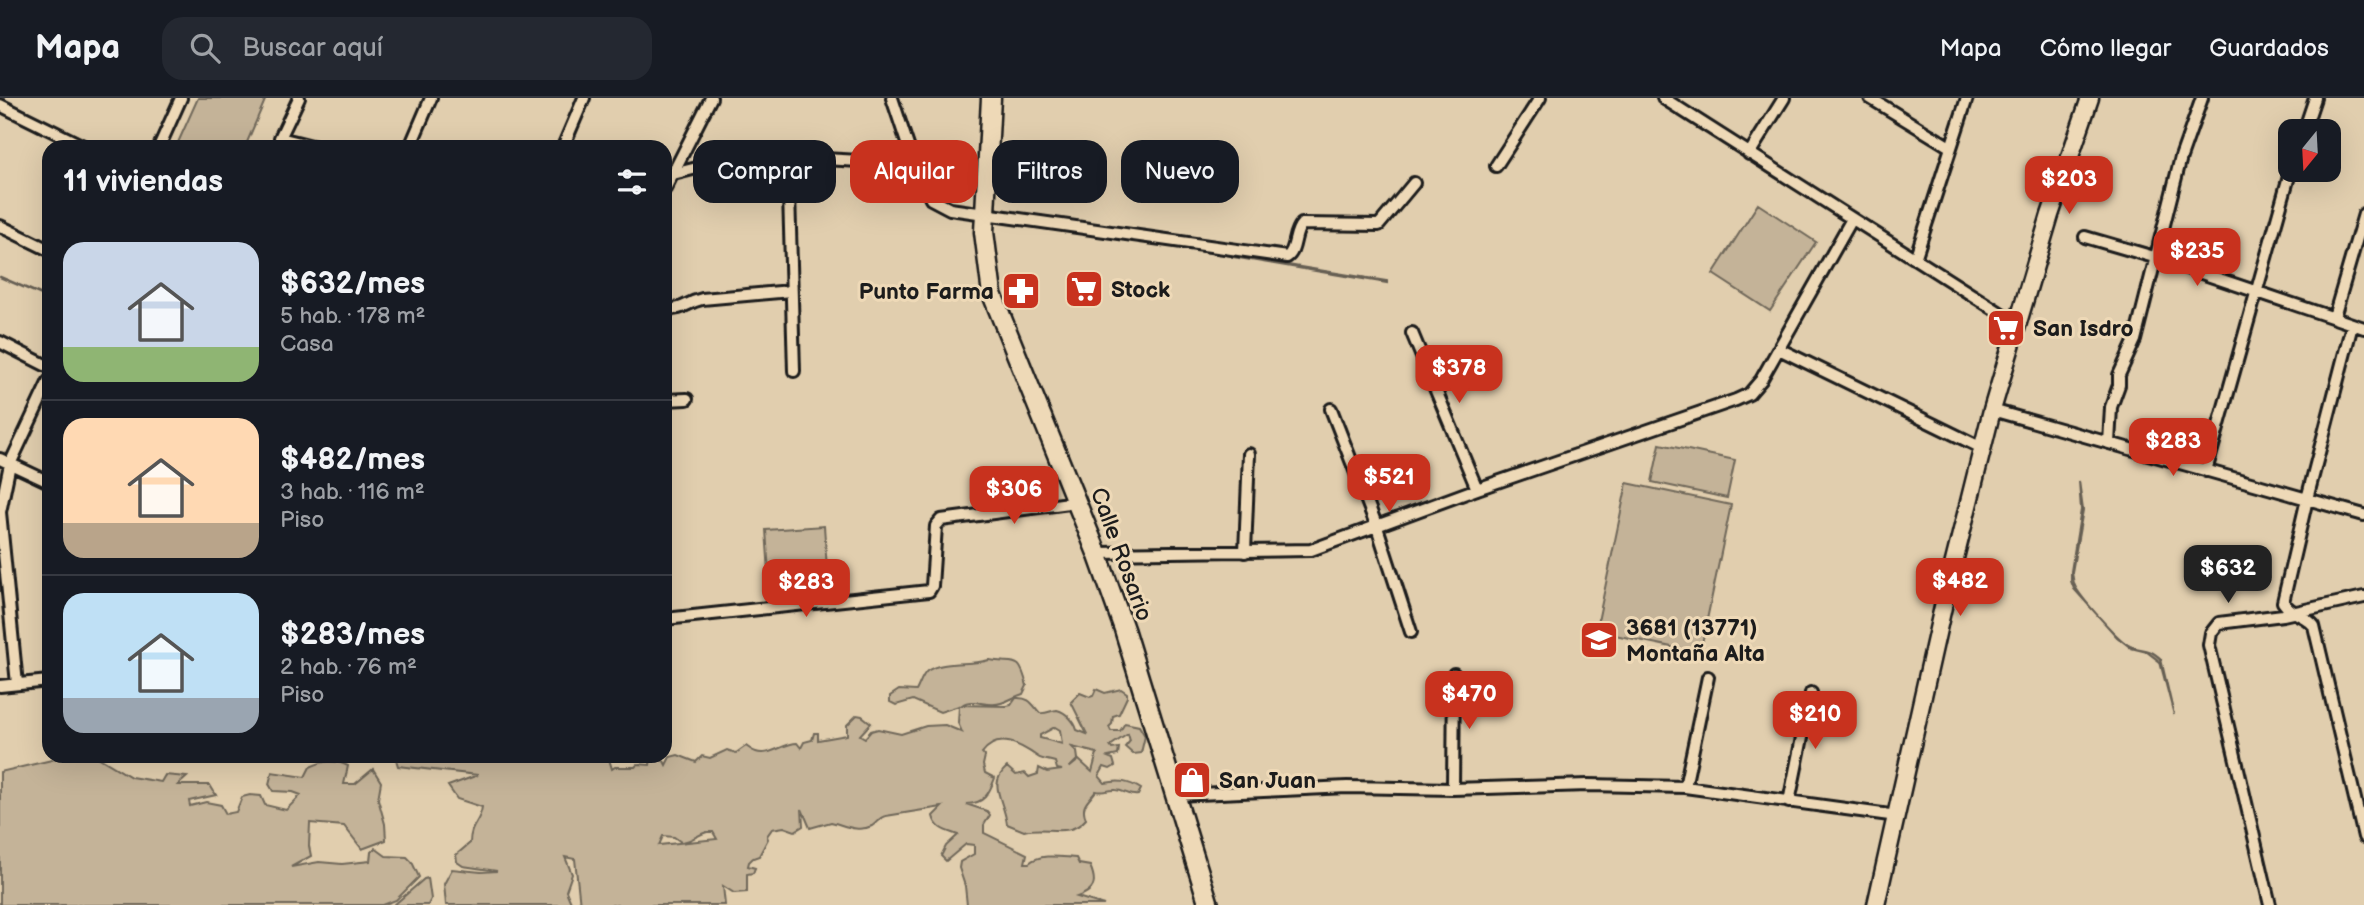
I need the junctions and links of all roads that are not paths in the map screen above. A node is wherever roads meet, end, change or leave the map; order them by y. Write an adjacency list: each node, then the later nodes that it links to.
1 (181, 98): 19 (street)
2 (299, 98): 20 (street)
3 (431, 98): 21 (street)
4 (584, 98): 22 (street)
5 (711, 98): 25 (street)
6 (892, 98): 23 (street)
7 (991, 98): 36 (main road, Calle Rosario)
8 (1540, 98): 27 (street)
9 (1663, 98): 26 (street)
10 (1784, 98): 26 (street)
11 (1870, 98): 24 (street)
12 (1967, 98): 24 (street)
13 (2090, 98): 47 (street)
14 (2202, 98): 41 (street)
15 (2315, 98): 17 (street)
16 (0, 105): 18 (street)
17 (2308, 119)
18 (71, 140)
19 (162, 140)
20 (288, 140)
21 (413, 140)
22 (566, 140)
23 (906, 140)
24 (1950, 147): 42 (street)
25 (685, 154): 28 (street); 30 (street)
26 (1749, 154): 37 (street)
27 (1496, 166)
28 (693, 167)
29 (693, 169): 30 (street)
30 (673, 174)
31 (2287, 182): 44 (street)
32 (1414, 183): 36 (street)
33 (789, 203): 43 (street)
34 (937, 203): 36 (street)
35 (2364, 214): 46 (street)
36 (985, 215): 68 (main road, Calle Rosario)
37 (1852, 219): 42 (street); 52 (street)
38 (0, 226): 40 (street)
39 (2085, 237): 41 (street)
40 (42, 247)
41 (2154, 257): 44 (street); 60 (street)
42 (1915, 259): 47 (street)
43 (791, 291): 45 (street); 54 (street)
44 (2255, 291): 46 (street); 64 (street)
45 (672, 309)
46 (2334, 317): 48 (street)
47 (2016, 323): 59 (street)
48 (2352, 325): 49 (street); 67 (street)
49 (2364, 328)
50 (1412, 333): 66 (street)
51 (0, 342): 53 (street)
52 (1779, 349): 61 (street); 66 (street)
53 (42, 363)
54 (794, 371)
55 (42, 394): 63 (street)
56 (687, 399): 57 (street)
57 (672, 400)
58 (1331, 409): 70 (street)
59 (1992, 410): 60 (street); 61 (street)
60 (2109, 443): 64 (street)
61 (1982, 448): 87 (street)
62 (1249, 454): 71 (street)
63 (5, 462): 65 (street); 80 (street)
64 (2206, 471): 67 (street)
65 (42, 479)
66 (1477, 489): 70 (street)
67 (2307, 499): 69 (street); 74 (street)
68 (1077, 502): 72 (main road, Calle Rosario); 75 (street)
69 (2364, 515)
70 (1377, 527): 71 (street); 76 (street)
71 (1245, 552): 72 (street)
72 (1097, 553): 85 (main road, Calle Rosario)
73 (2364, 597): 74 (street)
74 (2290, 612): 88 (street); 91 (street)
75 (672, 618)
76 (1411, 632)
77 (1454, 674): 84 (street)
78 (1708, 677): 83 (street)
79 (42, 682): 80 (street)
80 (17, 684): 81 (street)
81 (0, 685)
82 (1811, 693): 86 (street)
83 (1685, 787): 84 (street); 86 (street)
84 (1453, 789): 85 (street)
85 (1176, 795): 89 (main road, Calle Rosario)
86 (1788, 802): 87 (street)
87 (1898, 817): 90 (street)
88 (2364, 837)
89 (1209, 905)
90 (1876, 905)
91 (2270, 905)

